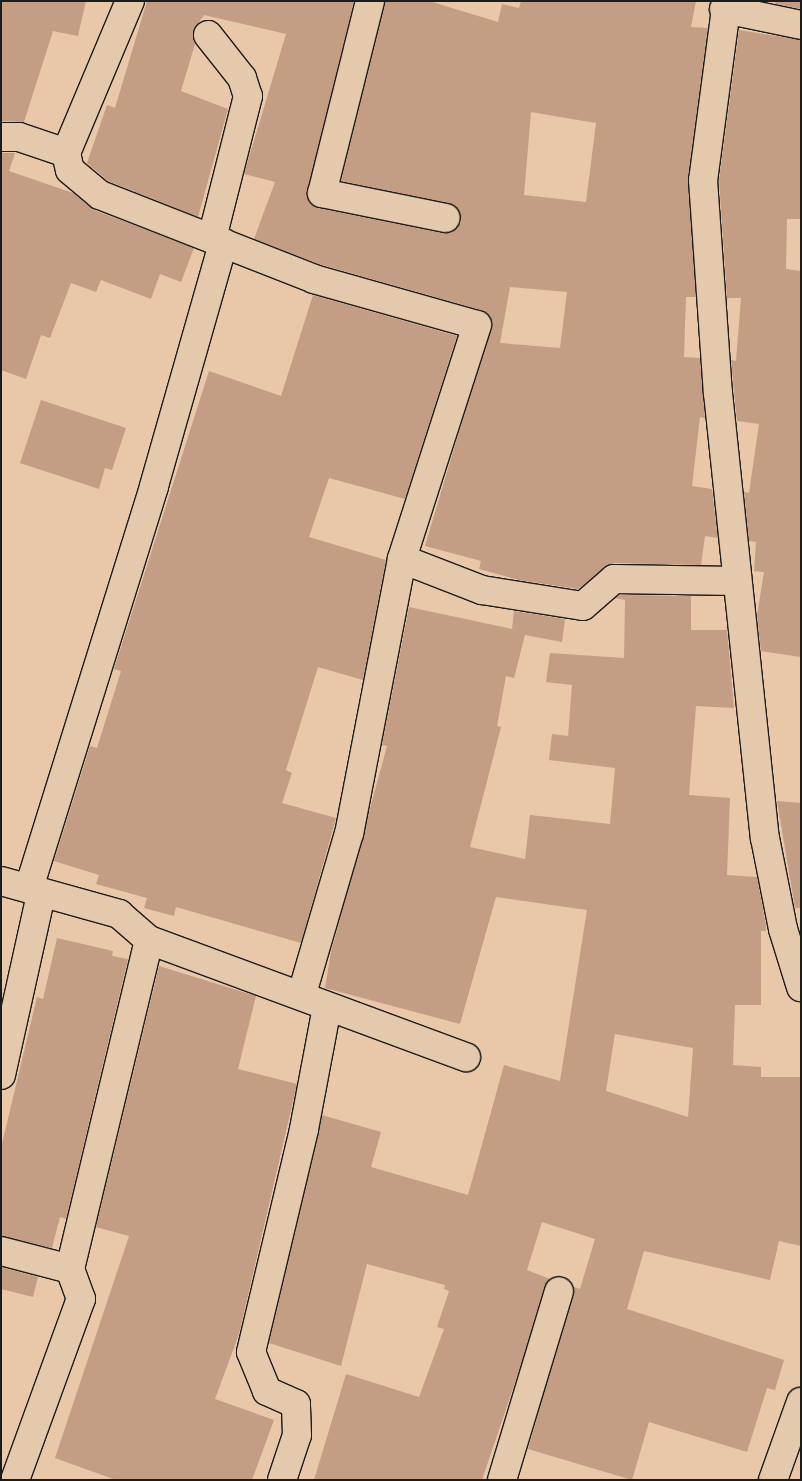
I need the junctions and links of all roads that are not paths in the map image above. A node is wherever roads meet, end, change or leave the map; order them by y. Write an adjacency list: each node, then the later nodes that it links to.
1 (130, 1): 7 (street)
2 (370, 1): 8 (street)
3 (726, 5): 4 (street); 11 (street)
4 (801, 25)
5 (208, 35): 9 (street)
6 (1, 137): 7 (street)
7 (66, 153): 9 (street)
8 (446, 218)
9 (218, 240): 10 (street); 13 (street)
10 (402, 559): 11 (street); 16 (street)
11 (735, 581): 15 (street)
12 (1, 881): 13 (street)
13 (35, 891): 14 (street); 19 (street)
14 (149, 940): 16 (street); 21 (street)
15 (801, 987)
16 (302, 994): 17 (street)
17 (327, 1007): 18 (street); 25 (street)
18 (466, 1057)
19 (1, 1075)
20 (1, 1251): 21 (street)
21 (70, 1268): 24 (street)
22 (559, 1291): 26 (street)
23 (801, 1402): 27 (street)
24 (15, 1480)
25 (282, 1480)
26 (502, 1480)
27 (773, 1480)

